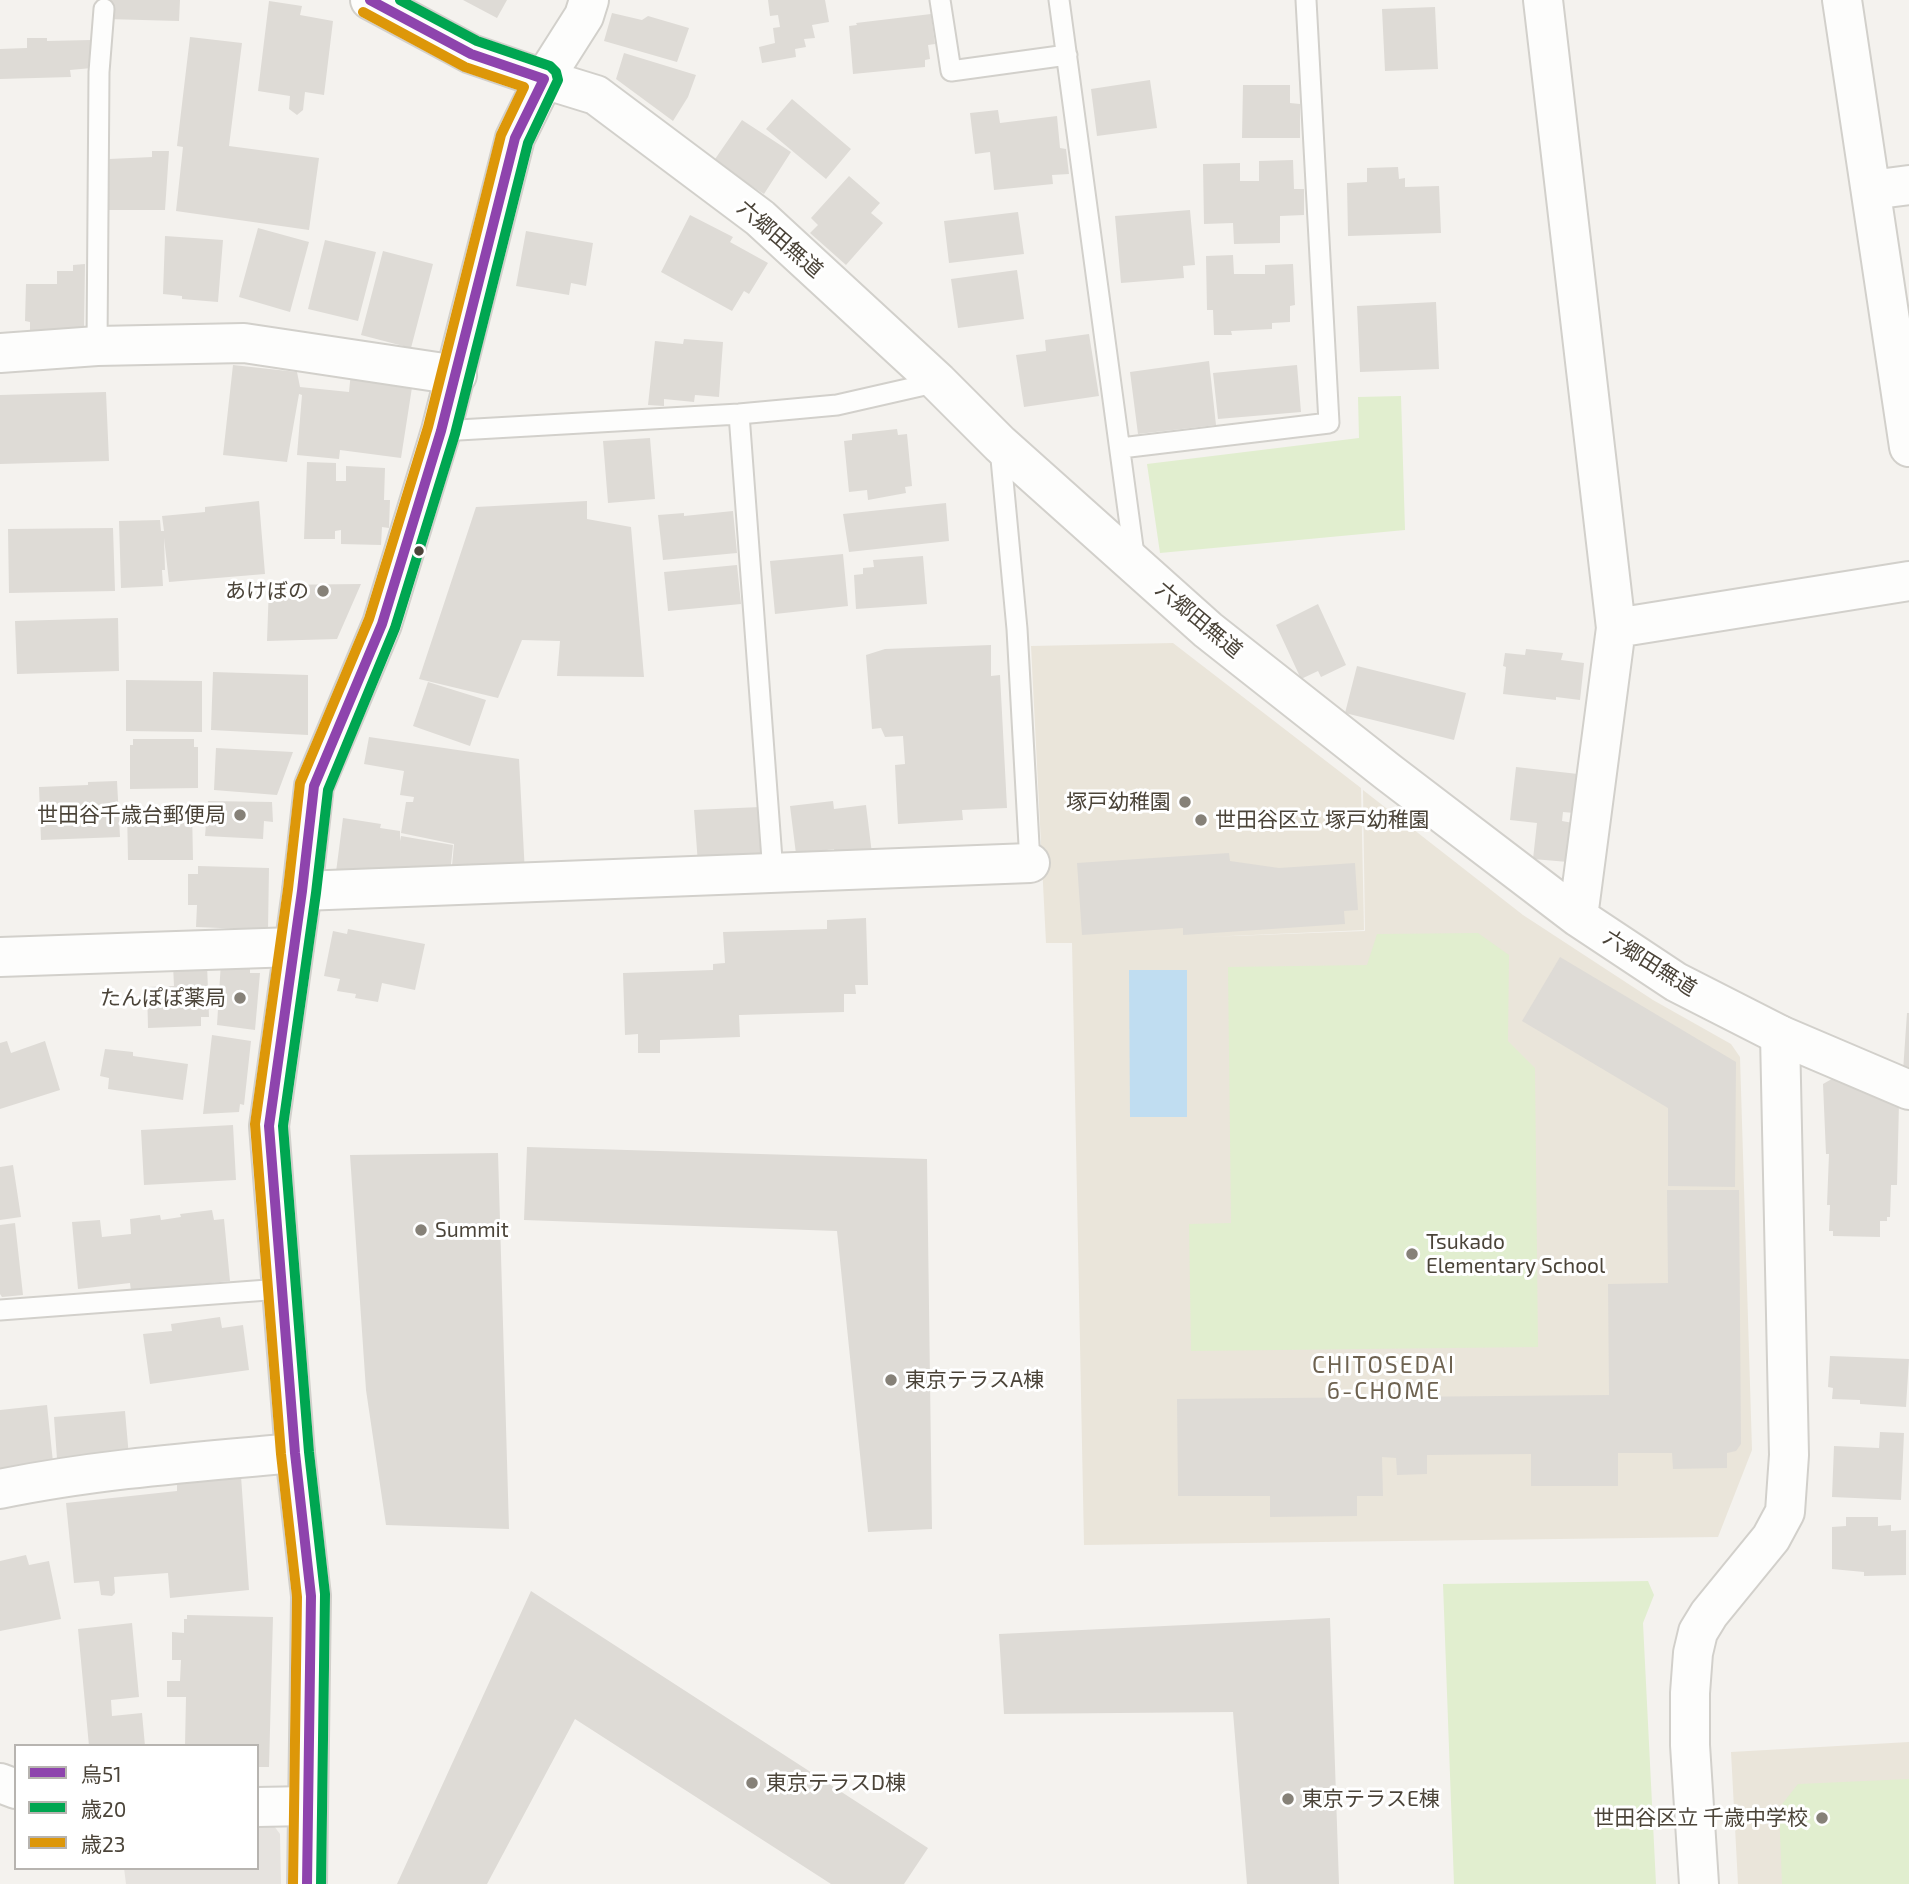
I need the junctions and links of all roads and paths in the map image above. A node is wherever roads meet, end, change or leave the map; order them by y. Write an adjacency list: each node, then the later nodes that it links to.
1 (370, 0): 10 (street, 六郷田無道)
2 (589, 0): 10 (street)
3 (940, 0): 9 (lane)
4 (1059, 0): 9 (lane)
5 (1306, 0): 20 (lane)
6 (1543, 0): 24 (street)
7 (1842, 0): 12 (street)
8 (104, 9): 13 (lane)
9 (1067, 55): 20 (lane)
10 (544, 79): 15 (street); 16 (street, 六郷田無道)
11 (1909, 185): 12 (street)
12 (1871, 191): 21 (street)
13 (97, 346): 14 (street); 15 (street)
14 (0, 353)
15 (457, 374): 18 (street)
16 (939, 382): 17 (lane); 19 (street, 六郷田無道)
17 (739, 414): 18 (lane); 26 (lane)
18 (441, 431): 27 (street)
19 (1000, 444): 22 (street, 六郷田無道); 25 (lane)
20 (1121, 447): 22 (lane)
21 (1909, 447)
22 (1136, 566): 28 (street, 六郷田無道)
23 (1909, 581): 24 (street)
24 (1616, 628): 28 (street)
25 (1030, 863): 26 (street)
26 (773, 873): 27 (street)
27 (302, 891): 29 (street)
28 (1578, 917): 31 (street, 六郷田無道)
29 (294, 947): 30 (street); 33 (street)
30 (0, 957)
31 (1780, 1035): 32 (street, 六郷田無道); 40 (street)
32 (1909, 1090)
33 (281, 1289): 34 (lane); 35 (street)
34 (0, 1310)
35 (295, 1452): 36 (street); 37 (street)
36 (0, 1489)
37 (308, 1806): 38 (street); 39 (street)
38 (259, 1807)
39 (307, 1884)
40 (1699, 1884)

